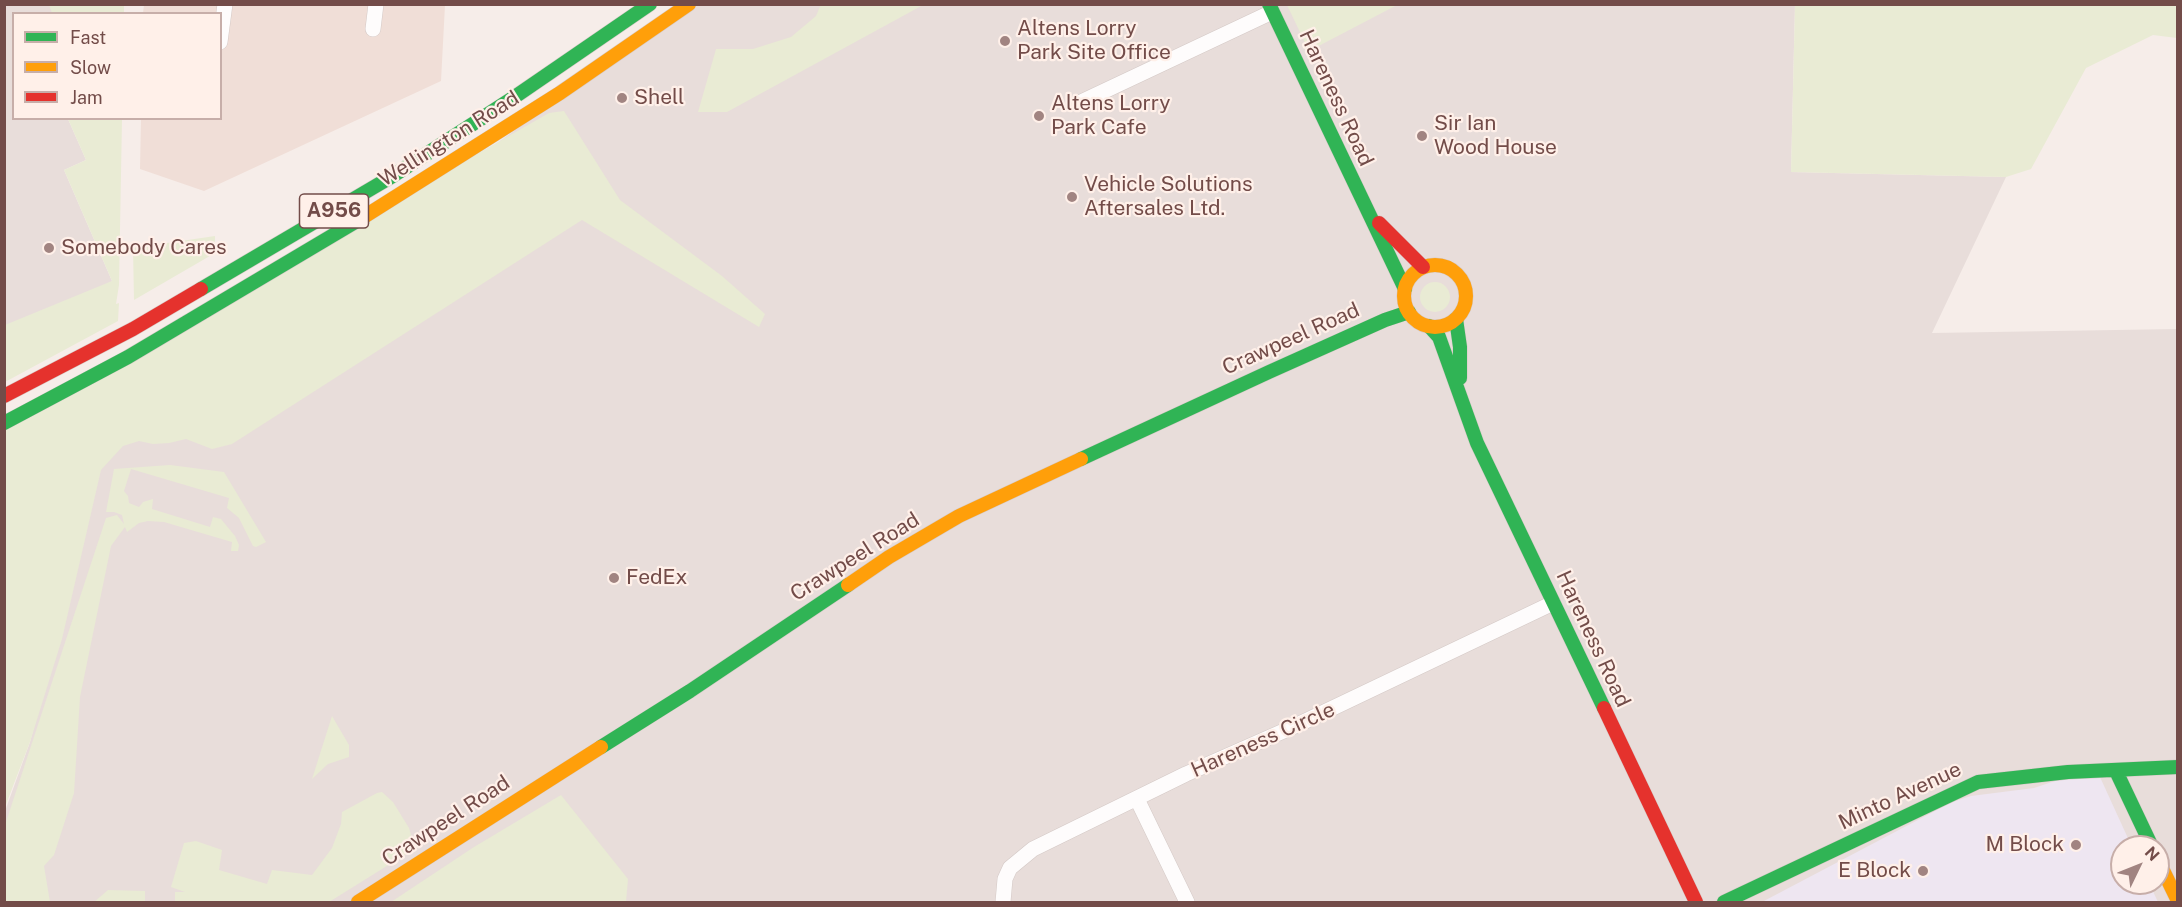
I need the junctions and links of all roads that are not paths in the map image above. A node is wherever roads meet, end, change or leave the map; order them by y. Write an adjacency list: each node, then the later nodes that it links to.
1 (225, 4): 6 (street)
2 (376, 4): 7 (street)
3 (650, 4): 16 (main road, Wellington Road / A956)
4 (689, 4): 17 (main road, Wellington Road / A956)
5 (1271, 8): 8 (street); 9 (main road, Hareness Road)
6 (222, 27)
7 (373, 29)
8 (1081, 102)
9 (1366, 210): 10 (main road, Hareness Road); 11 (main road, Hareness Road)
10 (1423, 267): 11 (main road); 13 (main road)
11 (1405, 289): 12 (main road)
12 (1409, 312): 14 (main road); 25 (main road, Crawpeel Road)
13 (1456, 319): 14 (main road); 15 (main road, Hareness Road)
14 (1428, 326): 15 (main road, Hareness Road)
15 (1460, 390): 18 (main road, Hareness Road)
16 (4, 396)
17 (4, 423)
18 (1553, 603): 21 (street, Hareness Circle); 28 (main road, Hareness Road)
19 (2178, 766): 20 (main road, Minto Avenue)
20 (2116, 771): 22 (main road); 29 (main road, Minto Avenue)
21 (1137, 799): 26 (street, Hareness Circle); 27 (street)
22 (2146, 835)
23 (2170, 885): 24 (main road)
24 (2178, 901)
25 (358, 903)
26 (1003, 903)
27 (1186, 903)
28 (1696, 903)
29 (1724, 903)

